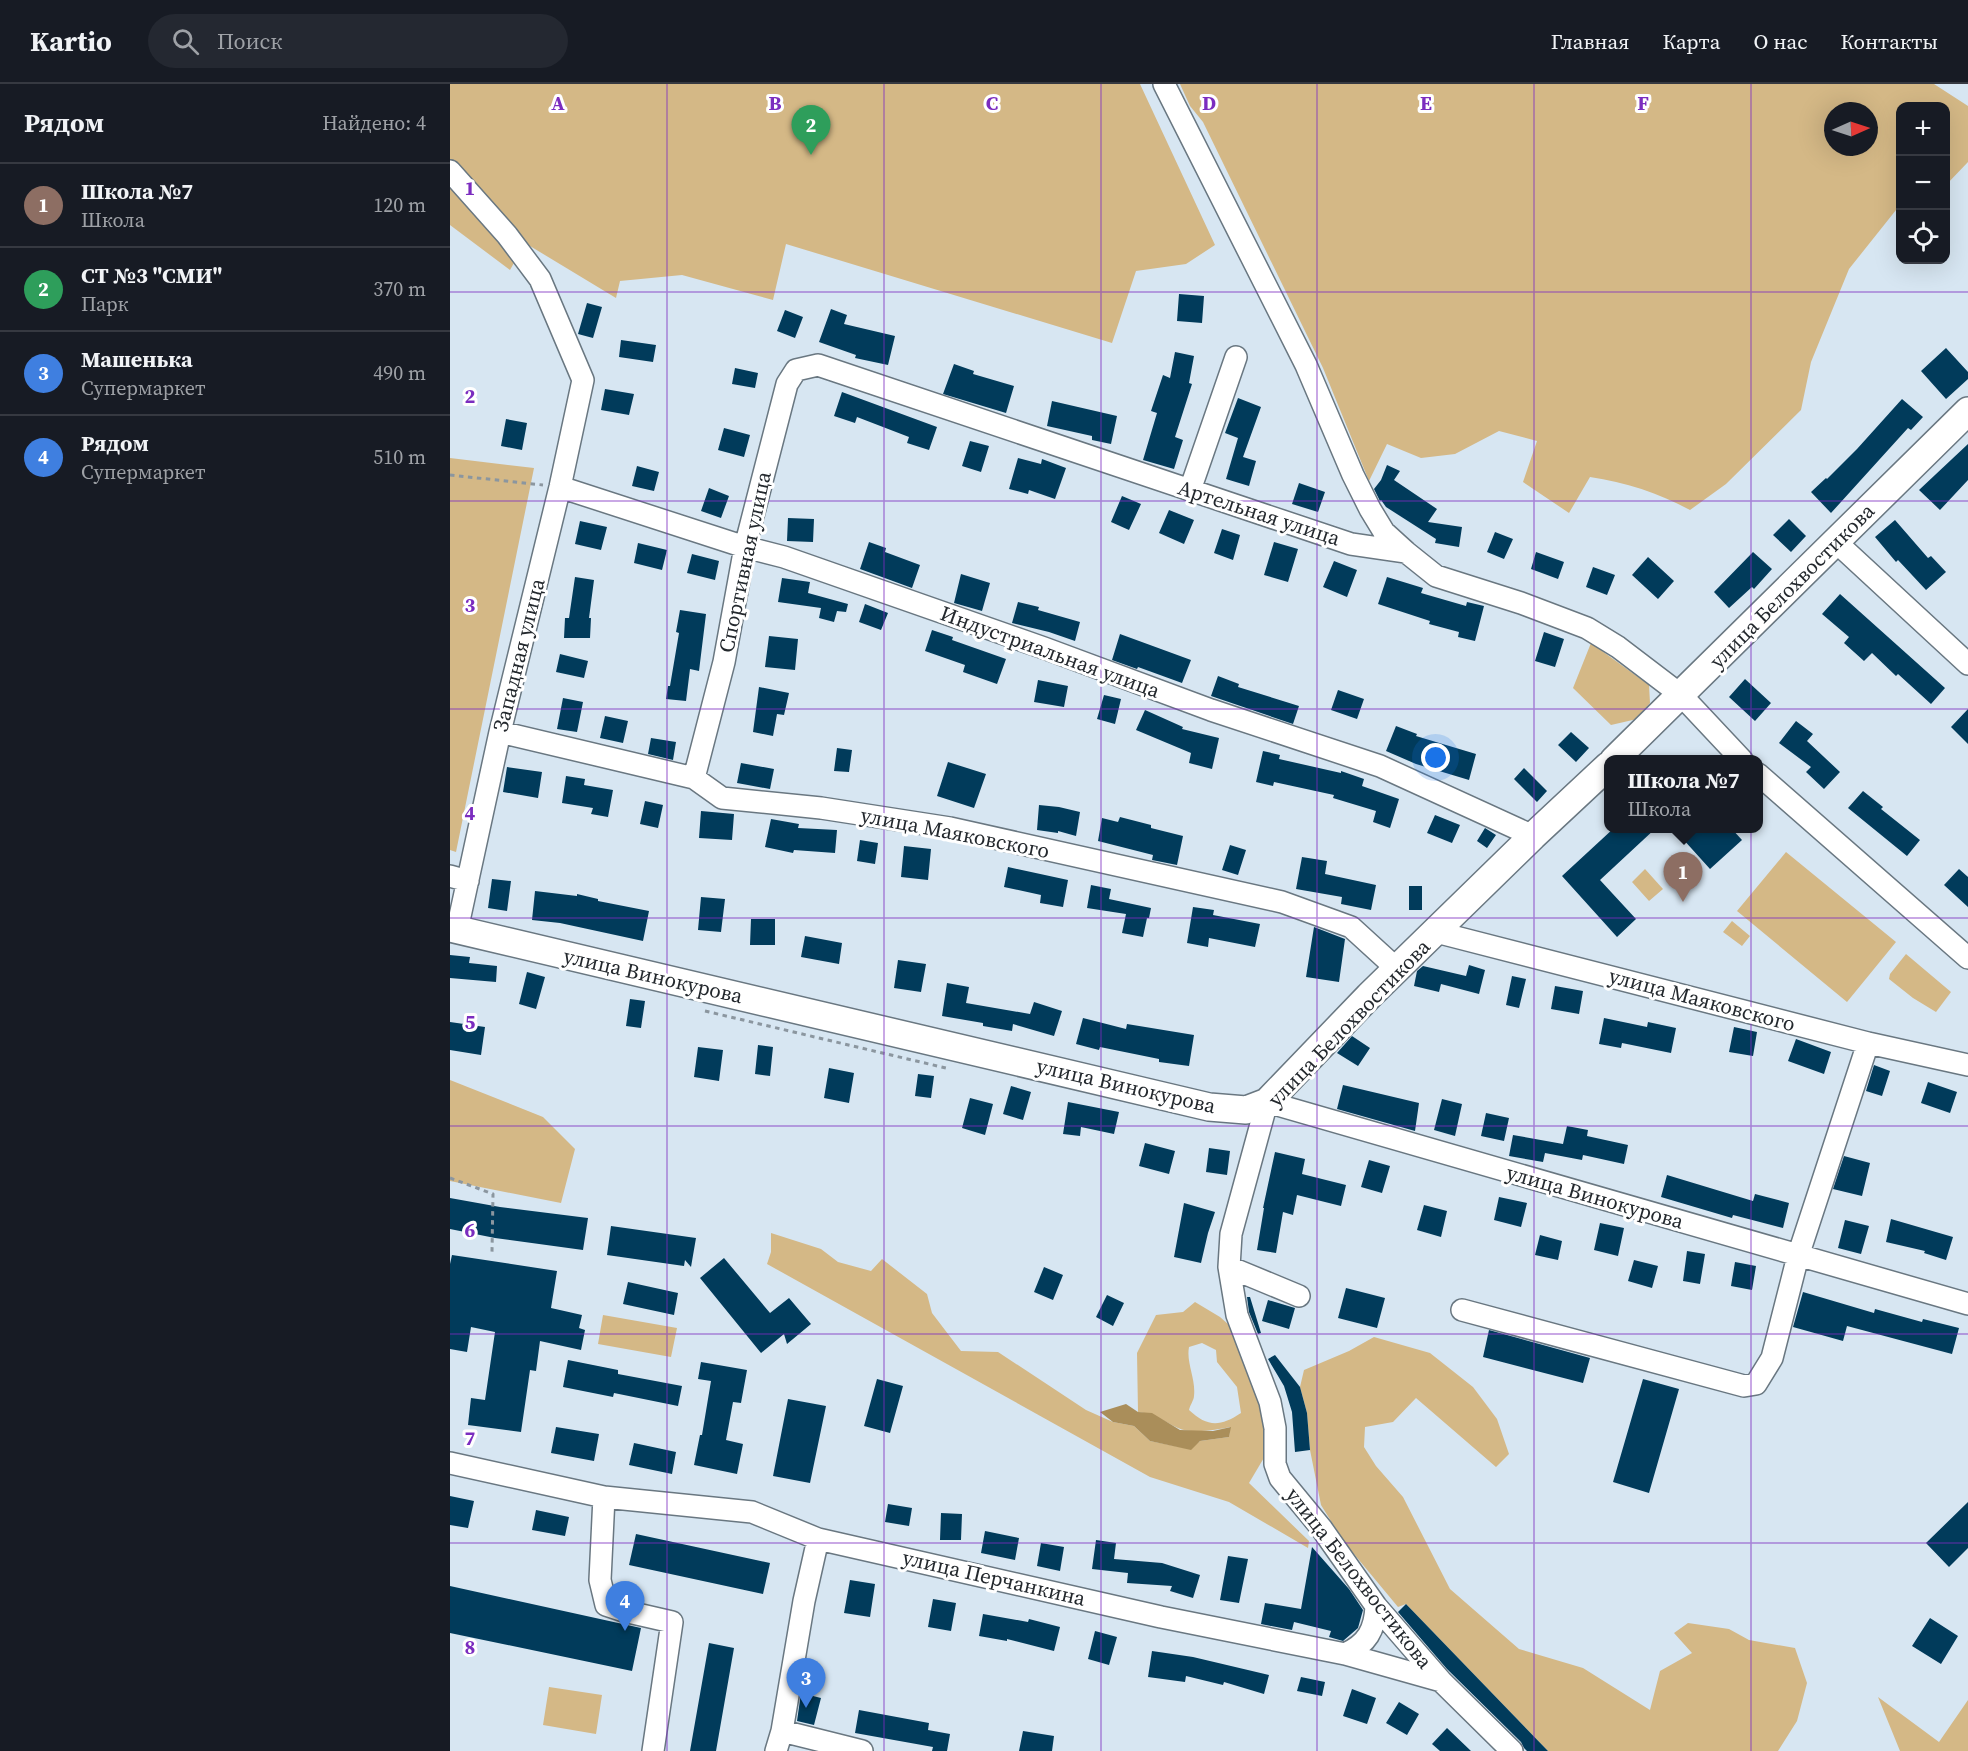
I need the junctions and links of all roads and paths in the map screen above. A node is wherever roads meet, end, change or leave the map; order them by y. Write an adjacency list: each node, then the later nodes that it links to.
1 (1164, 84): 11 (street)
2 (450, 171): 7 (street, Западная улица)
3 (1236, 357): 8 (street)
4 (818, 365): 8 (street, Артельная улица); 10 (street, Спортивная улица)
5 (1968, 411): 9 (main road, улица Белохвостикова)
6 (450, 475): 7 (path)
7 (560, 487): 10 (street, Индустриальная улица); 14 (street, Западная улица)
8 (1190, 490): 11 (street, Артельная улица)
9 (1836, 542): 12 (street); 13 (main road, улица Белохвостикова)
10 (745, 547): 18 (street, Спортивная улица); 20 (street, Индустриальная улица)
11 (1406, 552): 13 (street)
12 (1968, 664)
13 (1681, 695): 15 (main road, улица Белохвостикова); 16 (street)
14 (500, 732): 18 (street, улица Маяковского); 21 (street, Западная улица)
15 (1618, 755)
16 (1738, 755)
17 (1604, 770): 20 (main road, улица Белохвостикова)
18 (694, 778): 25 (street, улица Маяковского)
19 (1763, 778): 24 (street)
20 (1533, 836): 23 (main road, улица Белохвостикова)
21 (459, 878): 22 (street, Западная улица)
22 (454, 929): 28 (main road, улица Винокурова)
23 (1436, 932): 25 (main road, улица Белохвостикова); 26 (street, улица Маяковского)
24 (1968, 958)
25 (1397, 969): 28 (main road, улица Белохвостикова)
26 (1868, 1043): 27 (street, улица Маяковского); 31 (street)
27 (1968, 1065)
28 (1267, 1102): 31 (street, улица Винокурова); 32 (street, улица Белохвостикова)
29 (450, 1178): 30 (path)
30 (492, 1252)
31 (1798, 1256): 34 (street, улица Винокурова); 35 (street)
32 (1229, 1267): 33 (street); 39 (street, улица Белохвостикова)
33 (1299, 1296)
34 (1968, 1304)
35 (1462, 1310)
36 (450, 1463): 37 (street, улица Перчанкина)
37 (604, 1497): 38 (street, улица Перчанкина); 43 (street)
38 (818, 1539): 40 (street, улица Перчанкина); 42 (street)
39 (1376, 1606): 40 (street); 41 (street, улица Белохвостикова)
40 (1345, 1654): 41 (street, улица Перчанкина)
41 (1441, 1681): 45 (street, улица Перчанкина)
42 (779, 1741): 44 (street)
43 (653, 1751)
44 (862, 1751)
45 (1512, 1751)

